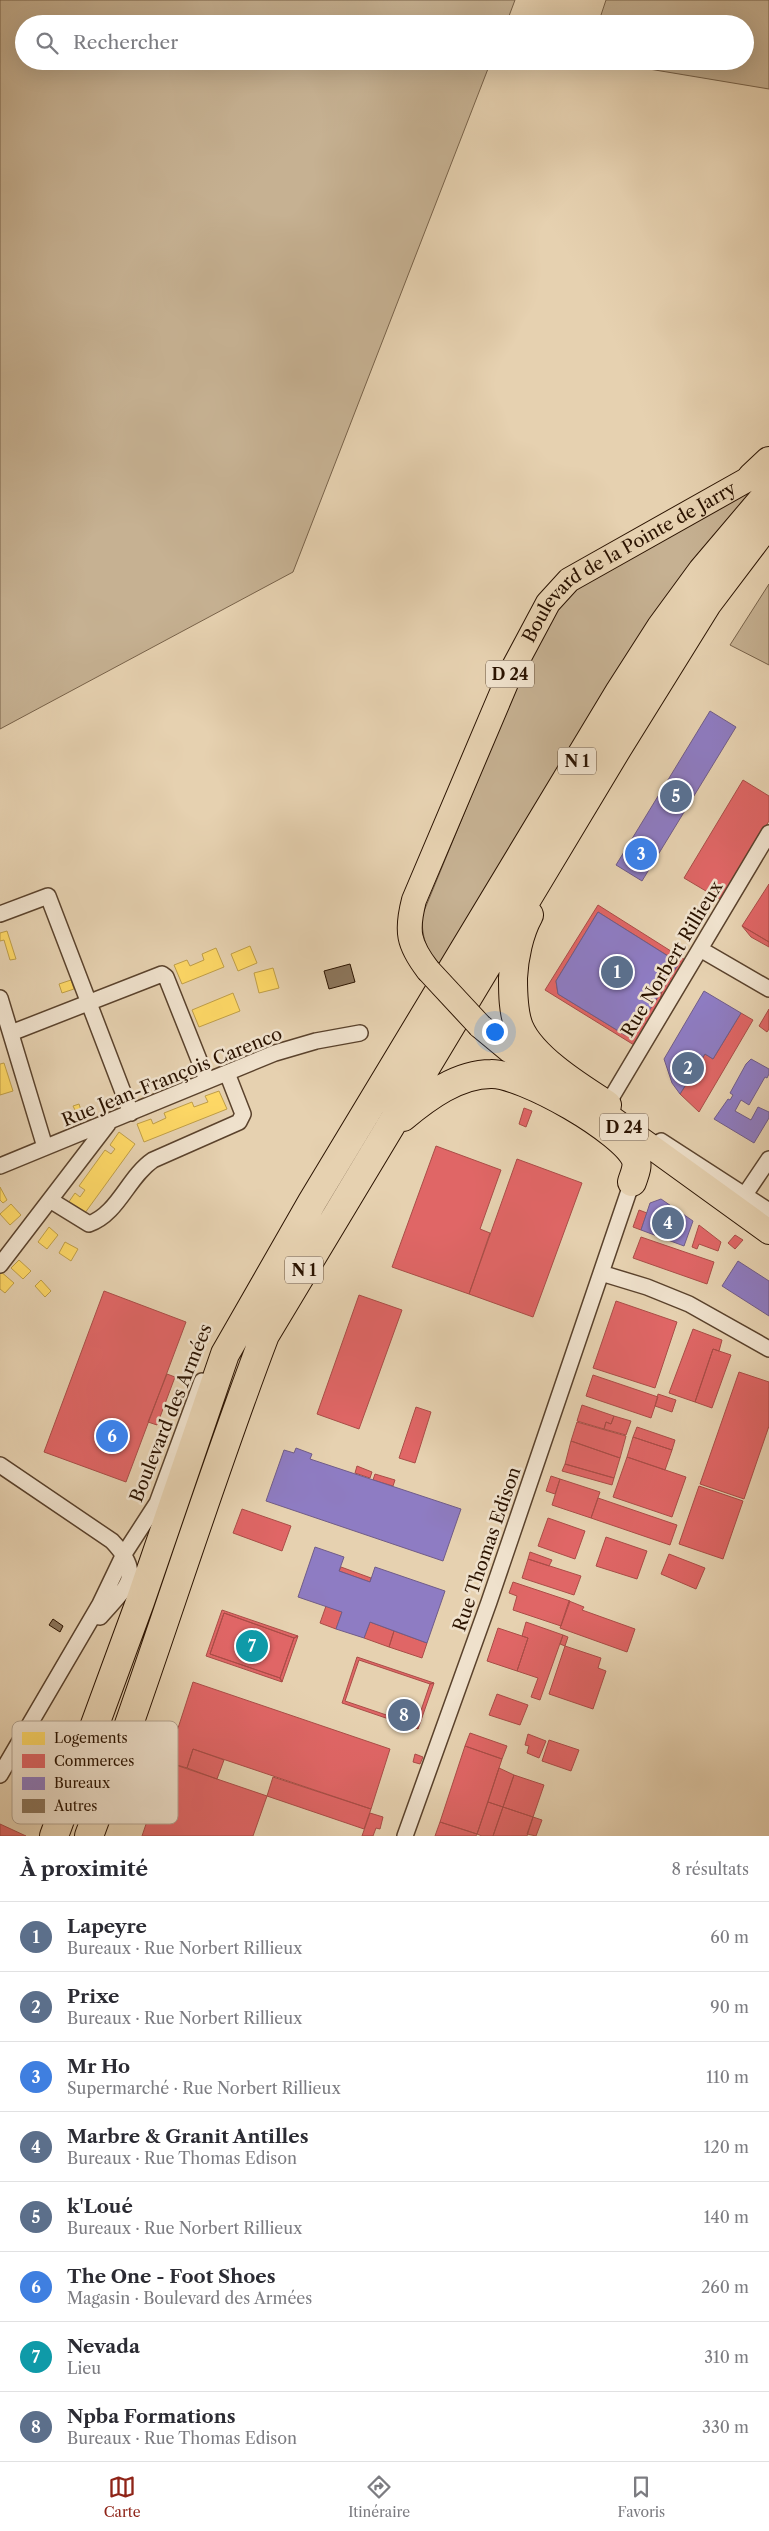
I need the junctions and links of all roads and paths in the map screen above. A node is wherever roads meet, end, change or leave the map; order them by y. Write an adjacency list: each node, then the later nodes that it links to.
1 (765, 474): 23 (highway, N 1); 24 (main road, Boulevard de la Pointe de Jarry / D 24, bridge)
2 (769, 522): 3 (highway, N 1)
3 (617, 749): 14 (highway); 17 (highway, N 1)
4 (769, 833): 6 (street, Rue Norbert Rillieux)
5 (0, 914): 9 (street)
6 (700, 949): 7 (street); 14 (street, Rue Norbert Rillieux)
7 (769, 989)
8 (0, 998): 10 (street)
9 (89, 1002): 10 (street); 13 (street); 15 (street)
10 (11, 1033): 18 (street)
11 (360, 1033): 12 (street, Rue Jean-François Carenco)
12 (227, 1073): 13 (street, Rue Jean-François Carenco); 22 (street)
13 (207, 1080): 15 (street, Rue Jean-François Carenco)
14 (607, 1105): 24 (street, Boulevard de la Pointe de Jarry / D 24)
15 (131, 1113): 16 (street, Rue Jean-François Carenco)
16 (109, 1122): 18 (street, Rue Jean-François Carenco); 22 (street)
17 (390, 1127): 21 (highway); 34 (highway, N 1)
18 (45, 1147): 20 (street, Rue Jean-François Carenco)
19 (769, 1159): 24 (street)
20 (0, 1166)
21 (632, 1182): 28 (street, Rue Thomas Edison)
22 (50, 1200): 27 (street)
23 (312, 1202): 31 (street, Boulevard des Armées); 33 (highway, N 1)
24 (740, 1202): 25 (street, Boulevard de la Pointe de Jarry / D 24); 26 (main road, Boulevard de la Pointe de Jarry / D 24)
25 (769, 1211)
26 (769, 1232)
27 (0, 1265)
28 (601, 1272): 29 (street); 41 (street, Rue Thomas Edison)
29 (769, 1349)
30 (0, 1465): 31 (street)
31 (124, 1554): 32 (street, Boulevard des Armées)
32 (32, 1721)
33 (96, 1721)
34 (131, 1721)
35 (12, 1755): 36 (street, Boulevard des Armées)
36 (0, 1775)
37 (58, 1824): 39 (highway, N 1)
38 (93, 1824): 40 (highway, N 1)
39 (54, 1836)
40 (88, 1836)
41 (406, 1836)

